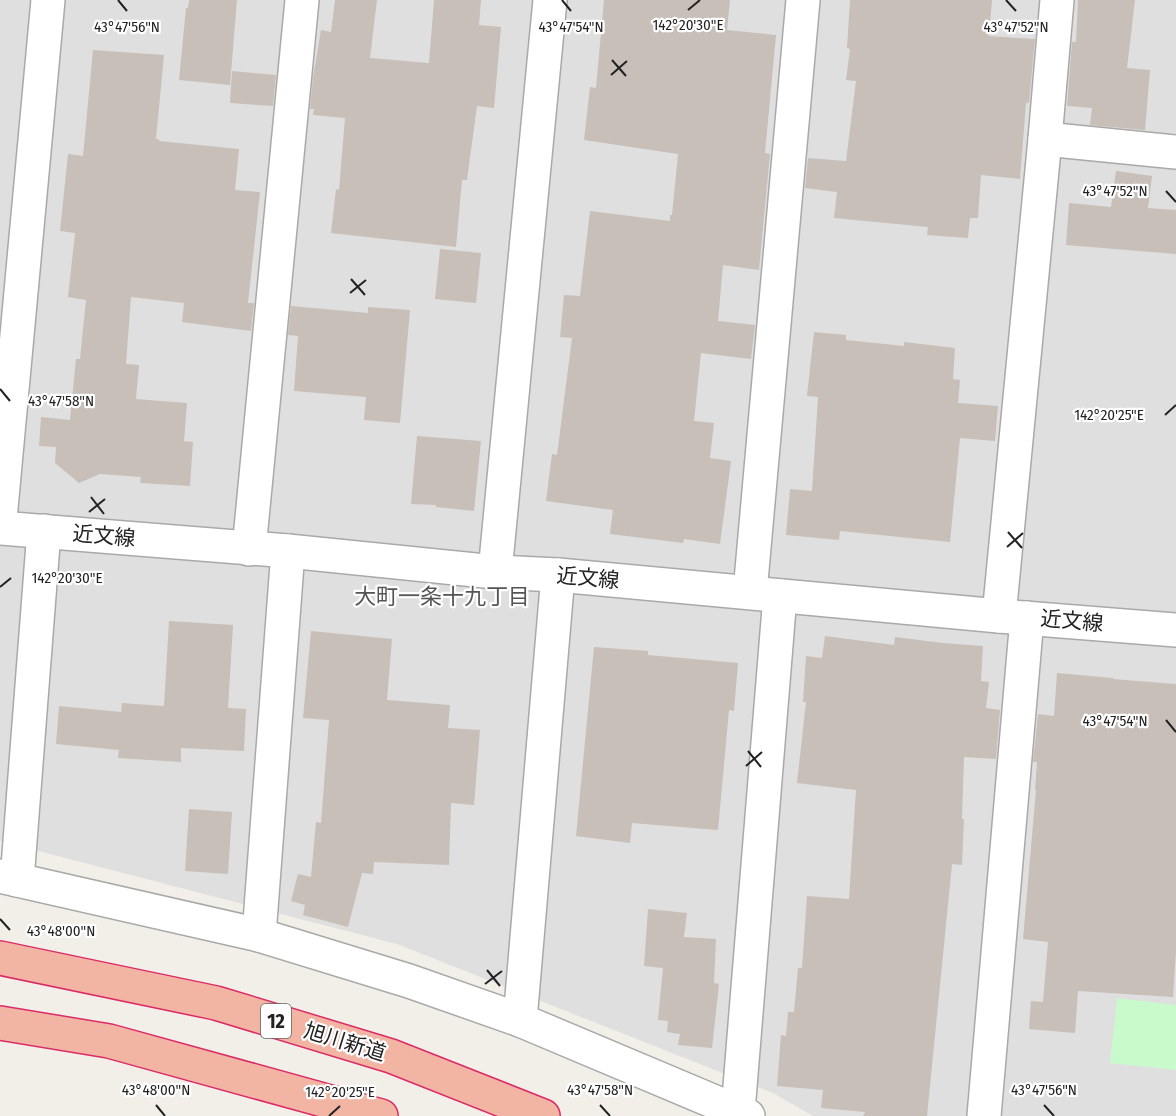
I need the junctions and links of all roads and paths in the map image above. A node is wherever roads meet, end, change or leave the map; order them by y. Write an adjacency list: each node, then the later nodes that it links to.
1 (48, 0): 8 (street)
2 (302, 0): 11 (street)
3 (550, 0): 13 (street)
4 (803, 0): 15 (street)
5 (1057, 0): 6 (street)
6 (1045, 139): 7 (street); 16 (street)
7 (1176, 152)
8 (0, 519)
9 (0, 528): 10 (street, 近文線)
10 (44, 531): 11 (street, 近文線); 18 (street)
11 (249, 549): 12 (street, 近文線)
12 (288, 551): 13 (street, 近文線); 19 (street)
13 (495, 572): 14 (street, 近文線)
14 (558, 575): 15 (street, 近文線); 21 (street)
15 (765, 594): 16 (street, 近文線); 23 (street)
16 (1013, 617): 17 (street, 近文線); 26 (street)
17 (1176, 630)
18 (9, 878): 19 (street)
19 (259, 935): 21 (street)
20 (0, 958): 25 (highway, 旭川新道 / 12)
21 (520, 1020): 23 (street)
22 (0, 1023): 24 (highway)
23 (743, 1114)
24 (381, 1116)
25 (543, 1116)
26 (984, 1116)

